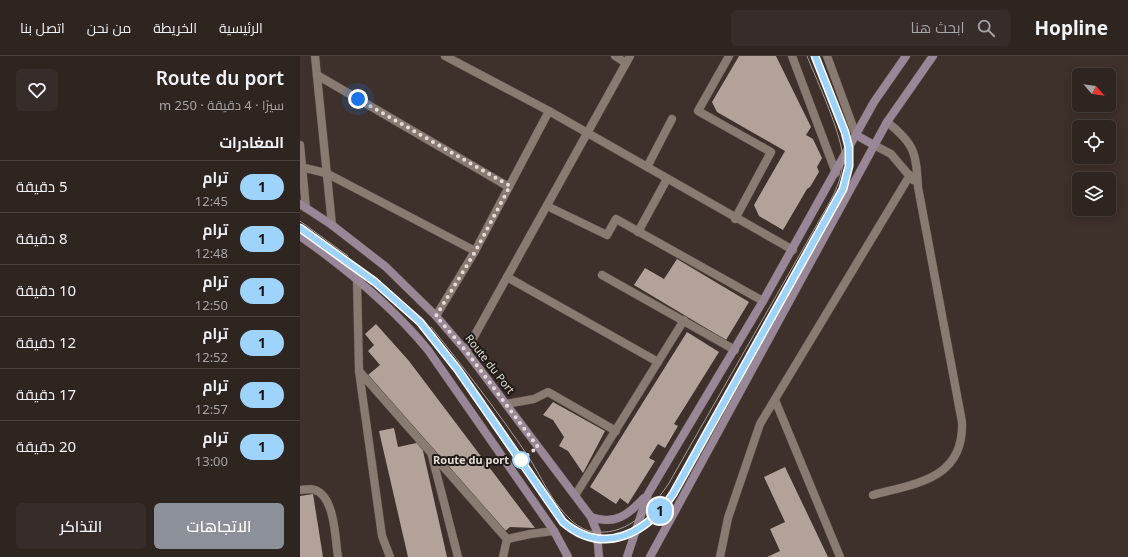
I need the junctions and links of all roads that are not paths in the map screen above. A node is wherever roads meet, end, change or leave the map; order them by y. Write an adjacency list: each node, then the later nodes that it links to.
1 (315, 56): 11 (street)
2 (445, 56): 9 (street)
3 (615, 56): 10 (street)
4 (729, 56): 29 (street)
5 (792, 56): 22 (street)
6 (827, 56): 16 (street)
7 (906, 56): 16 (main road)
8 (933, 56): 14 (main road)
9 (460, 59): 12 (street)
10 (628, 59): 15 (street)
11 (317, 75): 21 (street); 25 (street)
12 (549, 111): 15 (street); 25 (street)
13 (672, 119): 20 (street)
14 (887, 122): 18 (main road); 26 (street)
15 (587, 133): 20 (street); 28 (street)
16 (856, 135): 18 (main road); 22 (main road)
17 (300, 145): 19 (street)
18 (874, 145): 23 (street); 63 (main road)
19 (301, 168): 21 (street); 27 (street)
20 (647, 168): 24 (street)
21 (326, 173): 30 (street); 34 (street)
22 (836, 174): 33 (main road)
23 (910, 175): 26 (street); 45 (street)
24 (667, 179): 29 (street); 31 (street)
25 (510, 186): 34 (street)
26 (918, 187): 52 (street)
27 (303, 206): 30 (main road, Route du Port)
28 (547, 206): 31 (street); 36 (street)
29 (735, 219): 33 (street)
30 (332, 225): 39 (main road, Route du Port)
31 (638, 232): 38 (street)
32 (300, 236): 37 (main road)
33 (793, 250): 38 (main road)
34 (475, 252): 39 (street)
35 (602, 275): 40 (street)
36 (507, 277): 42 (street); 43 (street)
37 (357, 280): 44 (street); 54 (main road)
38 (763, 301): 41 (main road)
39 (436, 316): 42 (main road, Route du Port)
40 (684, 320): 41 (street); 43 (street)
41 (735, 350): 51 (main road)
42 (466, 351): 46 (main road, Route du Port)
43 (658, 362): 47 (street)
44 (359, 371): 48 (street); 57 (street)
45 (774, 400): 64 (street); 65 (street)
46 (506, 404): 47 (street); 50 (main road, Route du Port)
47 (616, 431): 50 (street)
48 (431, 451): 55 (street); 58 (street)
49 (300, 490): 56 (street)
50 (576, 494): 53 (main road, Route du Port)
51 (648, 494): 53 (main road); 62 (main road)
52 (873, 495)
53 (591, 517): 61 (main road, Route du Port)
54 (554, 532): 55 (street); 60 (main road)
55 (507, 539): 59 (street)
56 (338, 557)
57 (390, 557)
58 (458, 557)
59 (504, 557)
60 (568, 557)
61 (599, 557)
62 (627, 557)
63 (650, 557)
64 (720, 557)
65 (840, 557)

